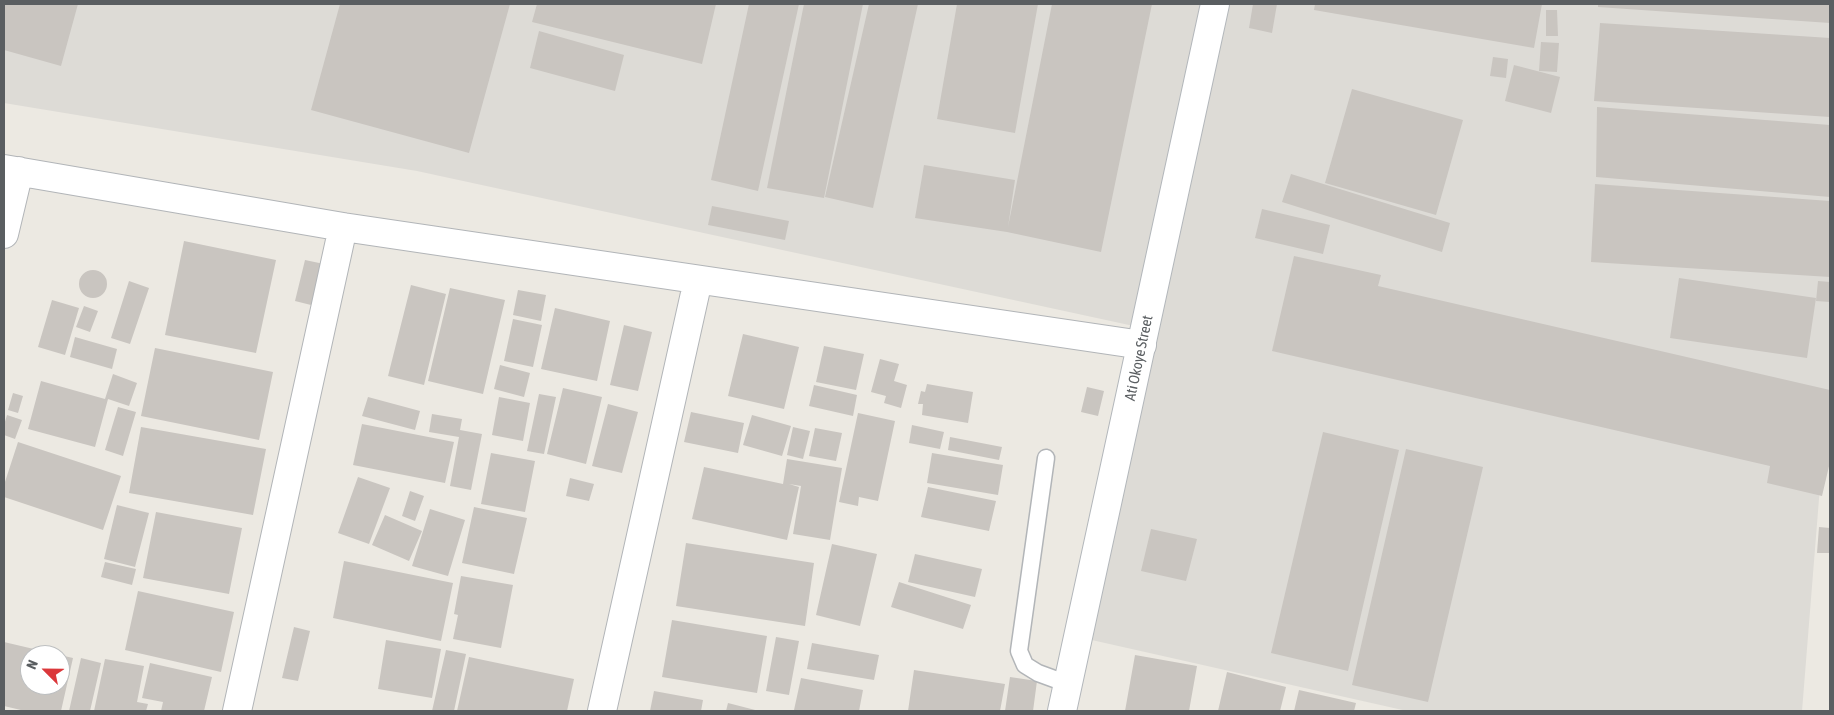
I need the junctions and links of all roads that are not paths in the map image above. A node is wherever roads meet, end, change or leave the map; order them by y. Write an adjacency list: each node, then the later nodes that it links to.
1 (1214, 4): 6 (street, Ati Okoye Street)
2 (12, 170): 3 (street); 4 (street)
3 (343, 227): 5 (street); 9 (street)
4 (4, 234)
5 (698, 280): 6 (street); 10 (street)
6 (1142, 345): 8 (street, Ati Okoye Street)
7 (1046, 458): 8 (lane)
8 (1068, 684): 11 (street, Ati Okoye Street)
9 (237, 711)
10 (602, 711)
11 (1062, 711)

